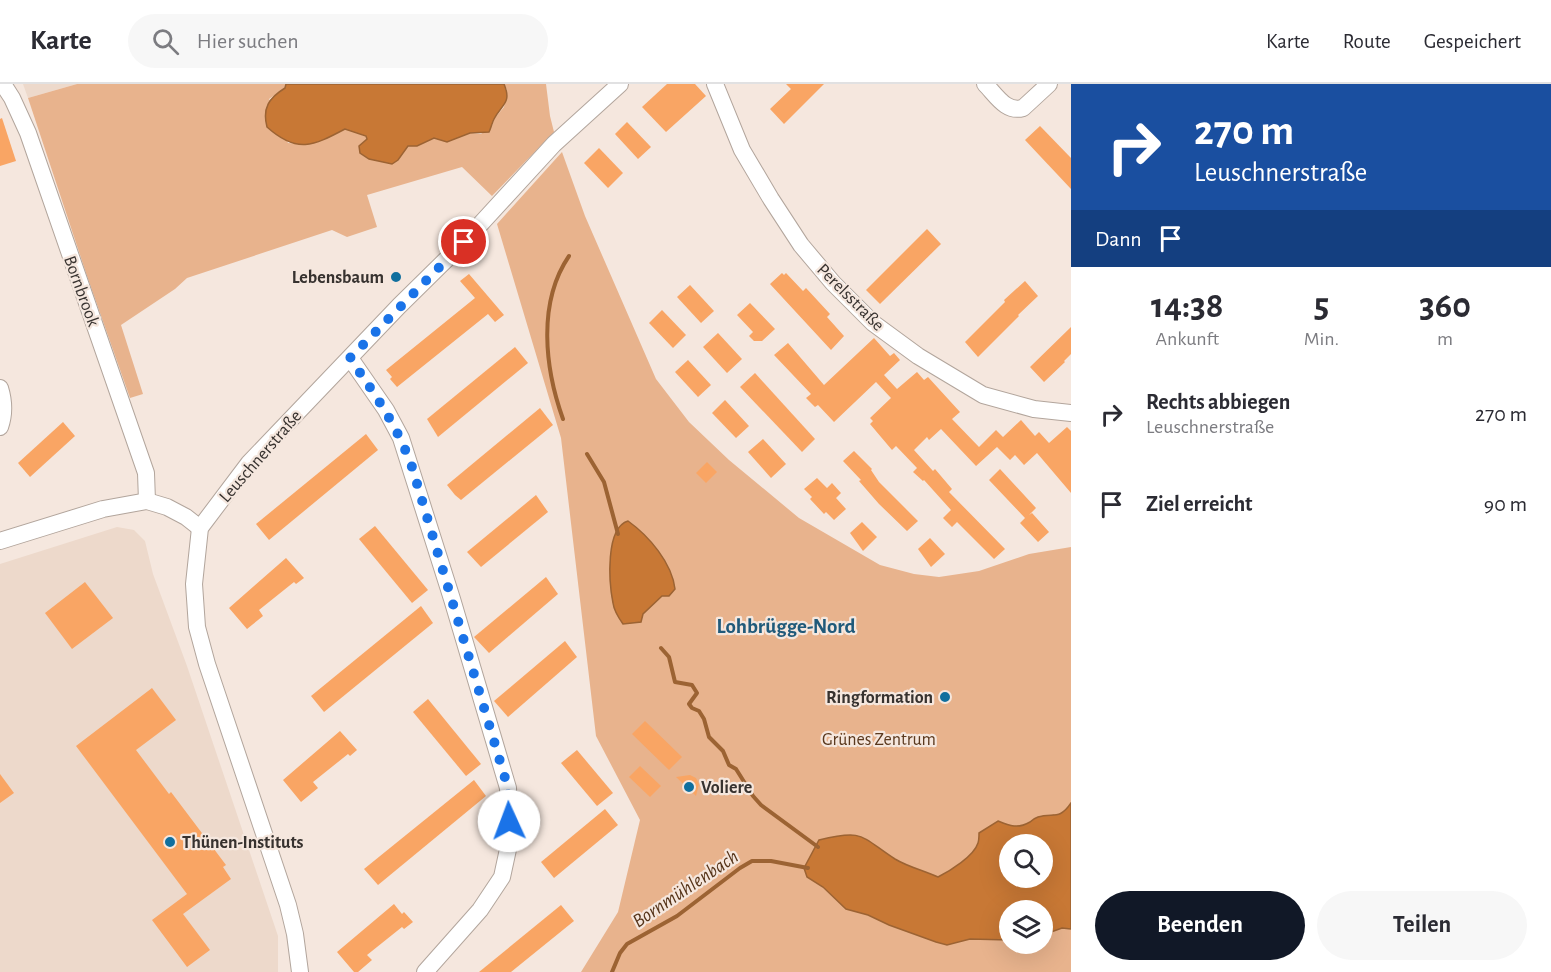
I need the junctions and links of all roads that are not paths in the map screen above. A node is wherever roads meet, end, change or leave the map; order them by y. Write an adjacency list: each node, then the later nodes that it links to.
1 (3, 84): 10 (street, Bornbrook)
2 (620, 84): 6 (street, Leuschnerstraße)
3 (715, 84): 8 (street, Perelsstraße)
4 (985, 84): 5 (street)
5 (1049, 84)
6 (350, 358): 11 (street, Leuschnerstraße); 14 (street)
7 (0, 388): 9 (street)
8 (1071, 413)
9 (0, 427)
10 (147, 501): 11 (street); 12 (street)
11 (200, 528): 13 (street, Leuschnerstraße)
12 (0, 541)
13 (300, 972)
14 (425, 972)

